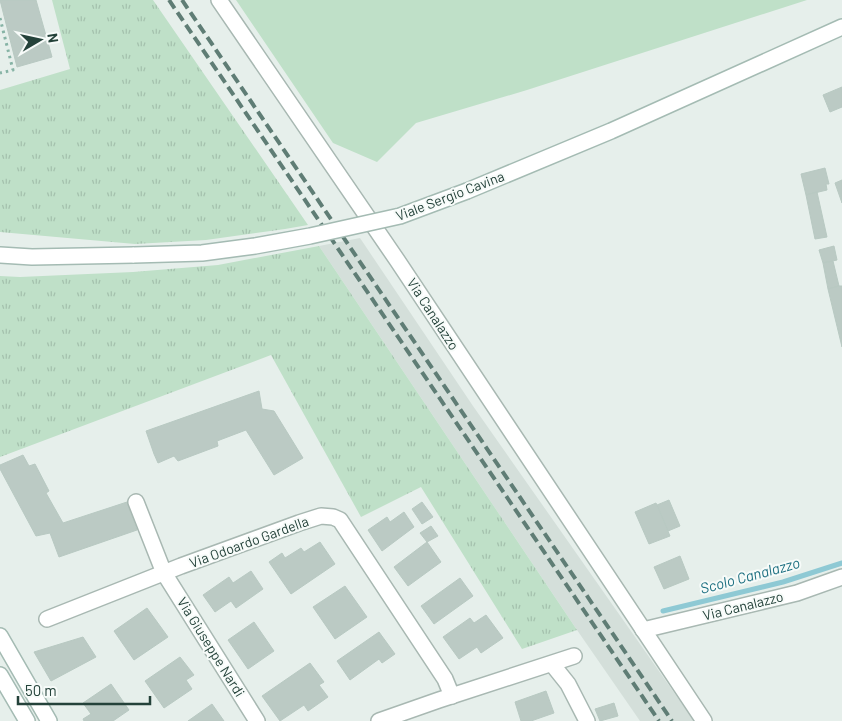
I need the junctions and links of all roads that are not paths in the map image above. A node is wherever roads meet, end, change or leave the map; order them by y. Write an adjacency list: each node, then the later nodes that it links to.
1 (220, 0): 8 (street, Via Canalazzo)
2 (842, 27): 3 (street, Viale Sergio Cavina, bridge)
3 (0, 256)
4 (136, 502): 5 (street, Via Giuseppe Nardi)
5 (164, 573): 7 (street, Via Odoardo Gardella); 13 (street, Via Odoardo Gardella); 17 (street, Via Giuseppe Nardi)
6 (842, 577): 8 (street, Via Canalazzo)
7 (47, 619)
8 (642, 630): 20 (street, Via Canalazzo)
9 (0, 636): 16 (street)
10 (574, 656): 11 (street)
11 (552, 664): 13 (street); 19 (street)
12 (0, 675): 14 (street)
13 (452, 696): 18 (street)
14 (24, 716): 15 (street)
15 (34, 721)
16 (49, 721)
17 (257, 721)
18 (379, 721)
19 (587, 721)
20 (704, 721)

